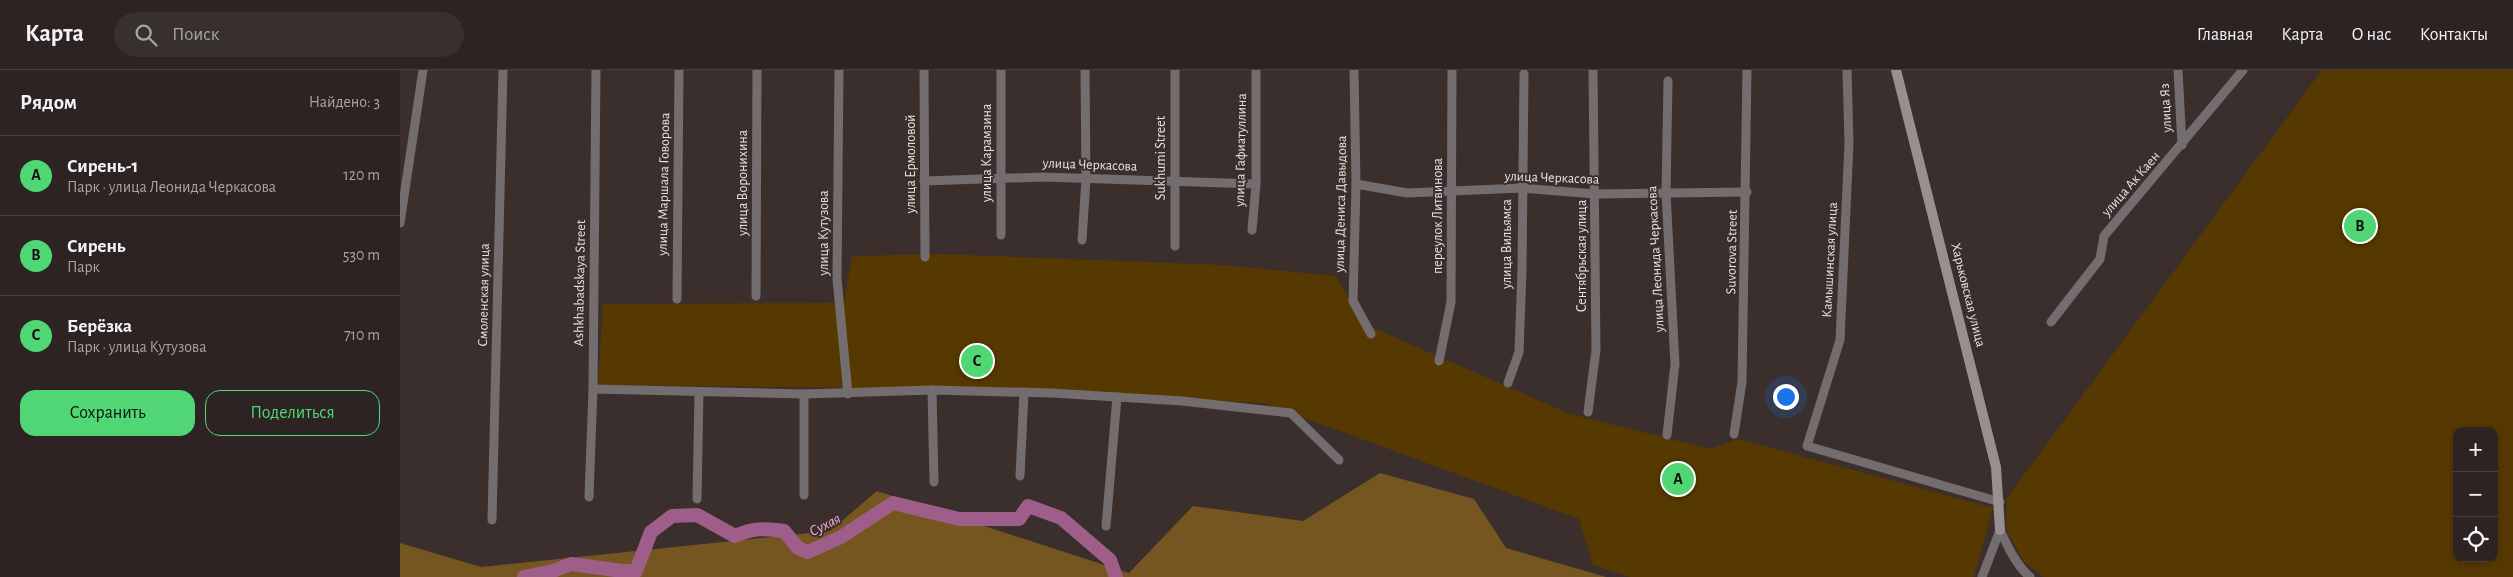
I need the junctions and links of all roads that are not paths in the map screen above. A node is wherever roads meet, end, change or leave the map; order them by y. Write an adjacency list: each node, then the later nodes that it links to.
1 (423, 70): 34 (street)
2 (503, 70): 63 (street, Смоленская улица)
3 (596, 70): 46 (street, Ashkhabadskaya Street)
4 (679, 70): 41 (street, улица Маршала Говорова)
5 (757, 70): 40 (street, улица Воронихина)
6 (839, 70): 51 (street, улица Кутузова)
7 (924, 70): 25 (street, улица Ермоловой)
8 (1002, 70): 23 (street, улица Карамзина)
9 (1085, 70): 24 (street)
10 (1175, 70): 26 (street, Sukhumi Street)
11 (1256, 70): 27 (street, улица Гафиатуллина)
12 (1354, 70): 28 (street, улица Дениса Давыдова)
13 (1452, 70): 30 (street, переулок Литвинова)
14 (1593, 70): 33 (street, Сентябрьская улица)
15 (1748, 70): 31 (street, Suvorova Street)
16 (1848, 70): 62 (street, Камышинская улица)
17 (1896, 70): 62 (street, Харьковская улица)
18 (2178, 70): 22 (street, улица Яз)
19 (2243, 70): 22 (street, улица Ак Каен)
20 (1524, 74): 29 (street, улица Вильямса)
21 (1668, 81): 32 (street, улица Леонида Черкасова)
22 (2182, 145): 42 (street, улица Ак Каен)
23 (1000, 178): 24 (street, улица Черкасова); 25 (street, улица Черкасова); 36 (street, улица Карамзина)
24 (1086, 179): 26 (street, улица Черкасова); 37 (street)
25 (924, 181): 39 (street, улица Ермоловой)
26 (1174, 181): 27 (street, улица Черкасова); 38 (street, Sukhumi Street)
27 (1256, 184): 35 (street, улица Гафиатуллина)
28 (1356, 184): 30 (street, улица Черкасова); 43 (street, улица Дениса Давыдова)
29 (1521, 188): 30 (street, улица Черкасова); 33 (street, улица Черкасова); 45 (street, улица Вильямса)
30 (1452, 190): 44 (street, переулок Литвинова)
31 (1747, 192): 32 (street, улица Черкасова); 55 (street, Suvorova Street)
32 (1666, 193): 33 (street, улица Черкасова); 54 (street, улица Леонида Черкасова)
33 (1596, 194): 53 (street, Сентябрьская улица)
34 (400, 223)
35 (1252, 230)
36 (1002, 235)
37 (1082, 240)
38 (1175, 246)
39 (925, 257)
40 (756, 296)
41 (676, 299)
42 (2051, 322)
43 (1371, 334)
44 (1439, 361)
45 (1508, 383)
46 (593, 389): 48 (street); 60 (street, Ashkhabadskaya Street)
47 (932, 390): 49 (street); 51 (street); 58 (street)
48 (699, 392): 50 (street); 61 (street)
49 (1024, 392): 52 (street); 57 (street)
50 (804, 394): 51 (street); 59 (street)
51 (848, 394)
52 (1117, 397): 56 (street); 64 (street)
53 (1588, 412)
54 (1667, 434)
55 (1734, 434)
56 (1339, 460)
57 (1020, 476)
58 (934, 482)
59 (804, 495)
60 (589, 497)
61 (697, 499)
62 (2000, 502): 65 (street, Харьковская улица)
63 (492, 520)
64 (1106, 526)
65 (2000, 530): 66 (street); 67 (street)
66 (1982, 577)
67 (2030, 577)

